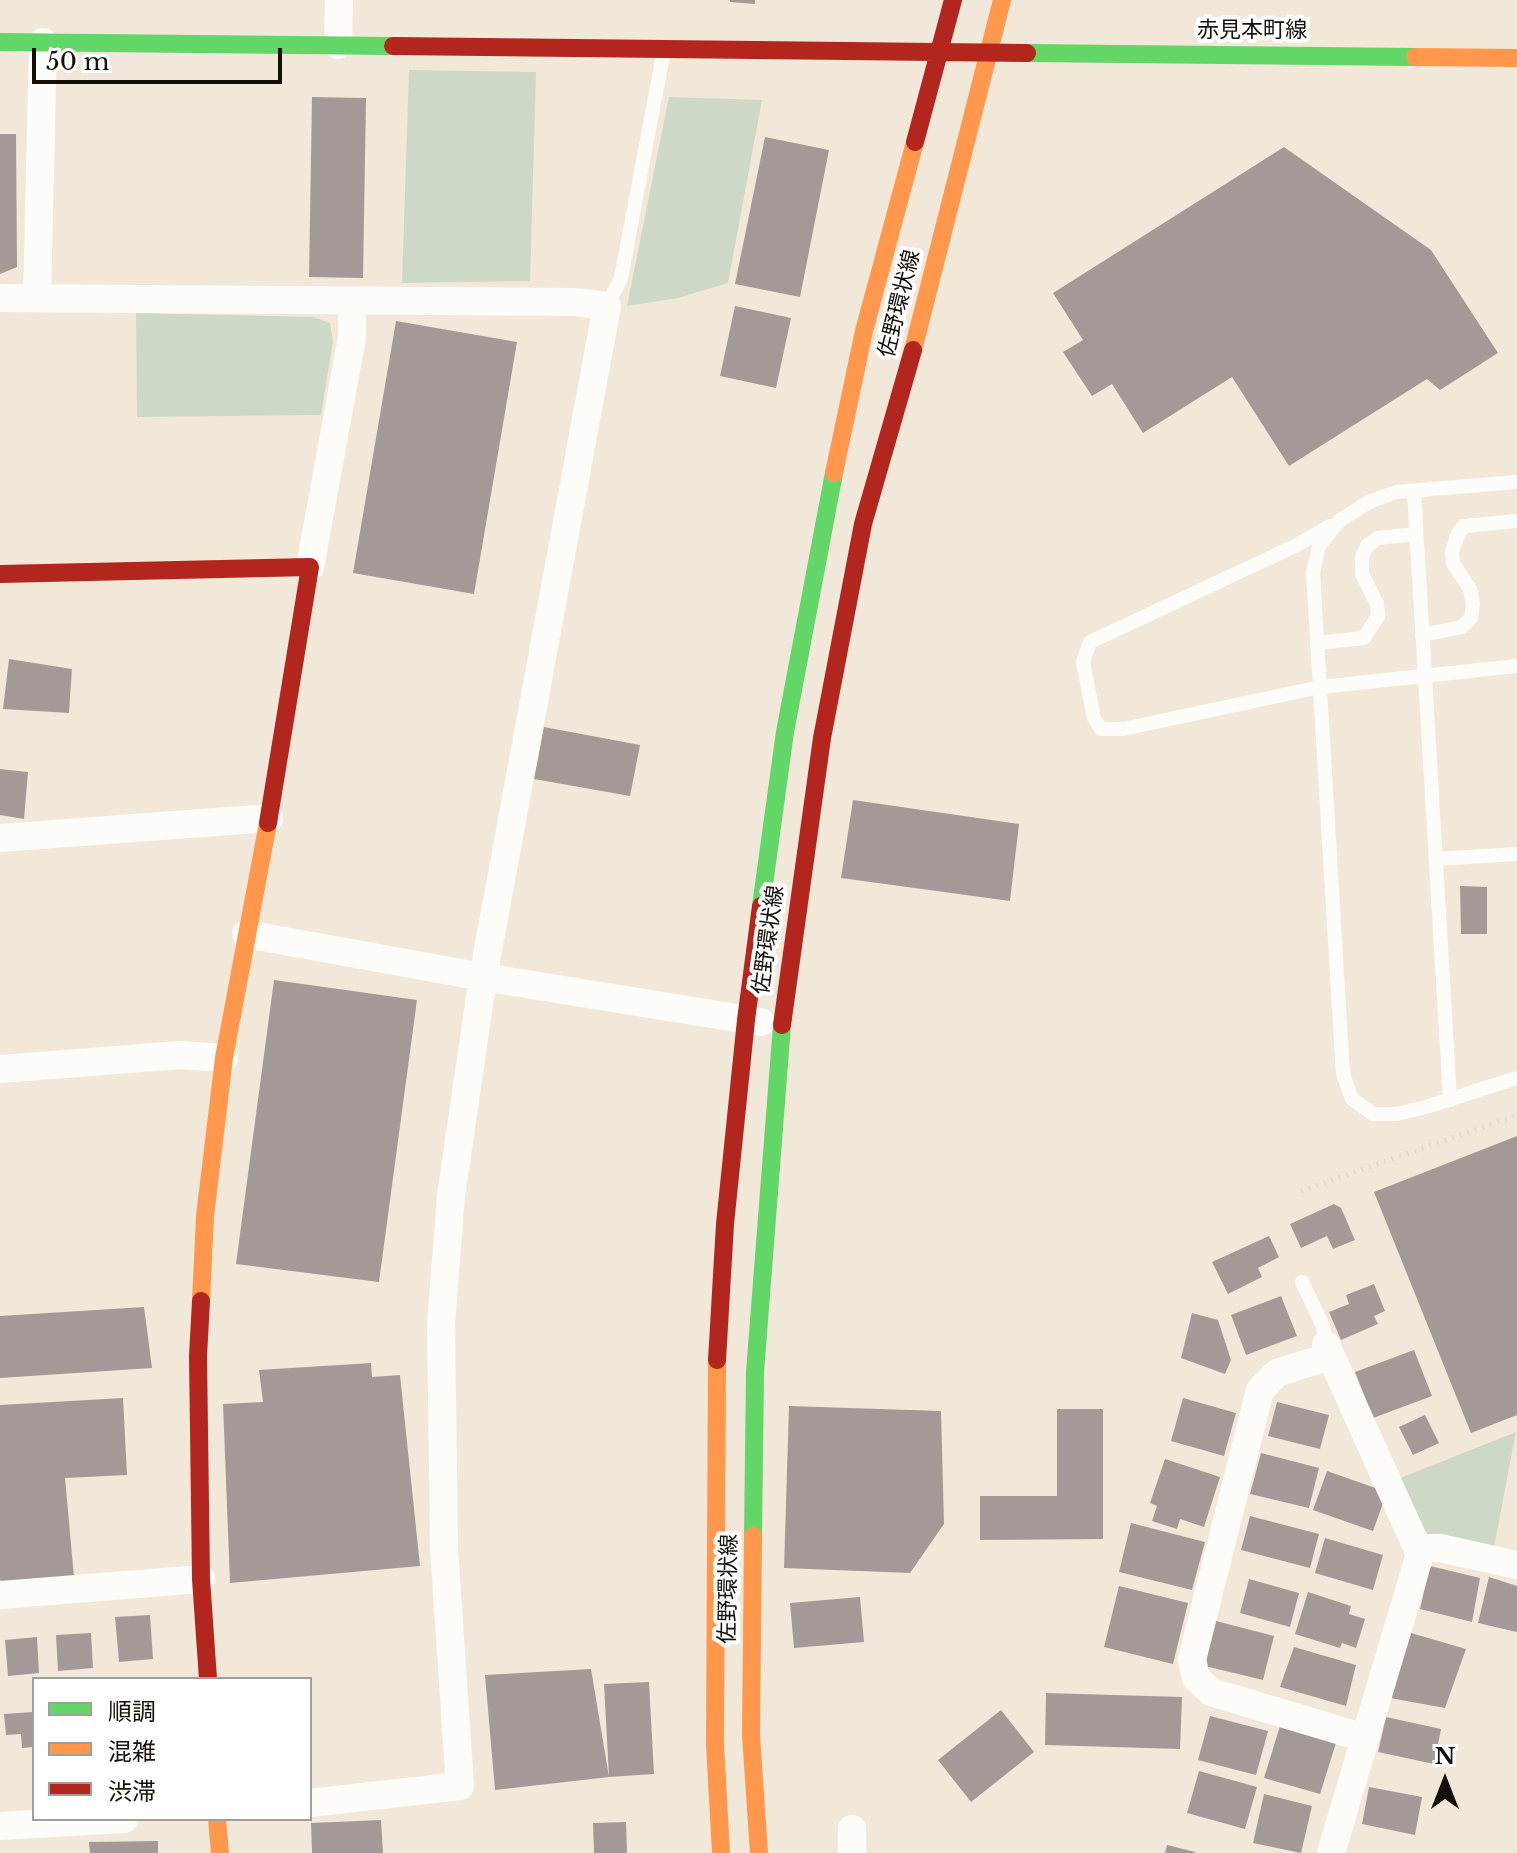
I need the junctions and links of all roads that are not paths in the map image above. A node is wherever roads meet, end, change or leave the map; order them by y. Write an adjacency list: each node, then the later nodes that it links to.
1 (339, 0): 6 (street)
2 (953, 0): 8 (main road)
3 (1002, 0): 9 (main road)
4 (0, 42): 5 (main road, 赤見本町線)
5 (43, 42): 6 (main road, 赤見本町線); 12 (street)
6 (338, 45): 7 (main road, 赤見本町線)
7 (664, 49): 8 (main road, 赤見本町線); 14 (lane)
8 (938, 52): 9 (main road, 赤見本町線); 33 (main road, 佐野環状線)
9 (988, 54): 10 (main road, 赤見本町線); 34 (main road, 佐野環状線)
10 (1517, 58)
11 (0, 298): 12 (street)
12 (37, 298): 13 (street)
13 (352, 301): 14 (street); 20 (street)
14 (607, 306): 32 (street)
15 (1517, 482): 16 (lane)
16 (1414, 491): 17 (lane); 19 (lane)
17 (1339, 521): 23 (lane); 26 (lane)
18 (1517, 521): 22 (lane)
19 (1416, 534): 22 (lane); 23 (lane)
20 (310, 567): 21 (main road); 27 (main road)
21 (0, 574)
22 (1422, 635): 25 (lane)
23 (1317, 643): 26 (lane)
24 (1517, 666): 25 (lane)
25 (1425, 676): 26 (lane); 30 (lane)
26 (1320, 687): 38 (lane)
27 (269, 818): 28 (street); 31 (main road)
28 (0, 838)
29 (1517, 854): 30 (lane)
30 (1436, 859): 38 (lane)
31 (246, 934): 32 (street); 35 (main road)
32 (483, 977): 33 (street); 47 (street)
33 (746, 1020): 34 (street); 52 (main road, 佐野環状線)
34 (782, 1025): 53 (main road, 佐野環状線)
35 (224, 1058): 36 (street); 43 (main road)
36 (0, 1069)
37 (1517, 1078): 38 (lane)
38 (1450, 1100)
39 (1302, 1282): 40 (lane)
40 (1328, 1351): 41 (street); 46 (street)
41 (1417, 1548): 42 (street); 46 (street)
42 (1517, 1565)
43 (201, 1579): 44 (street); 45 (main road)
44 (0, 1595)
45 (208, 1677)
46 (1365, 1738): 54 (street)
47 (312, 1803)
48 (89, 1821): 50 (street)
49 (217, 1821): 51 (main road)
50 (0, 1826)
51 (220, 1853)
52 (721, 1853)
53 (759, 1853)
54 (1331, 1853)

